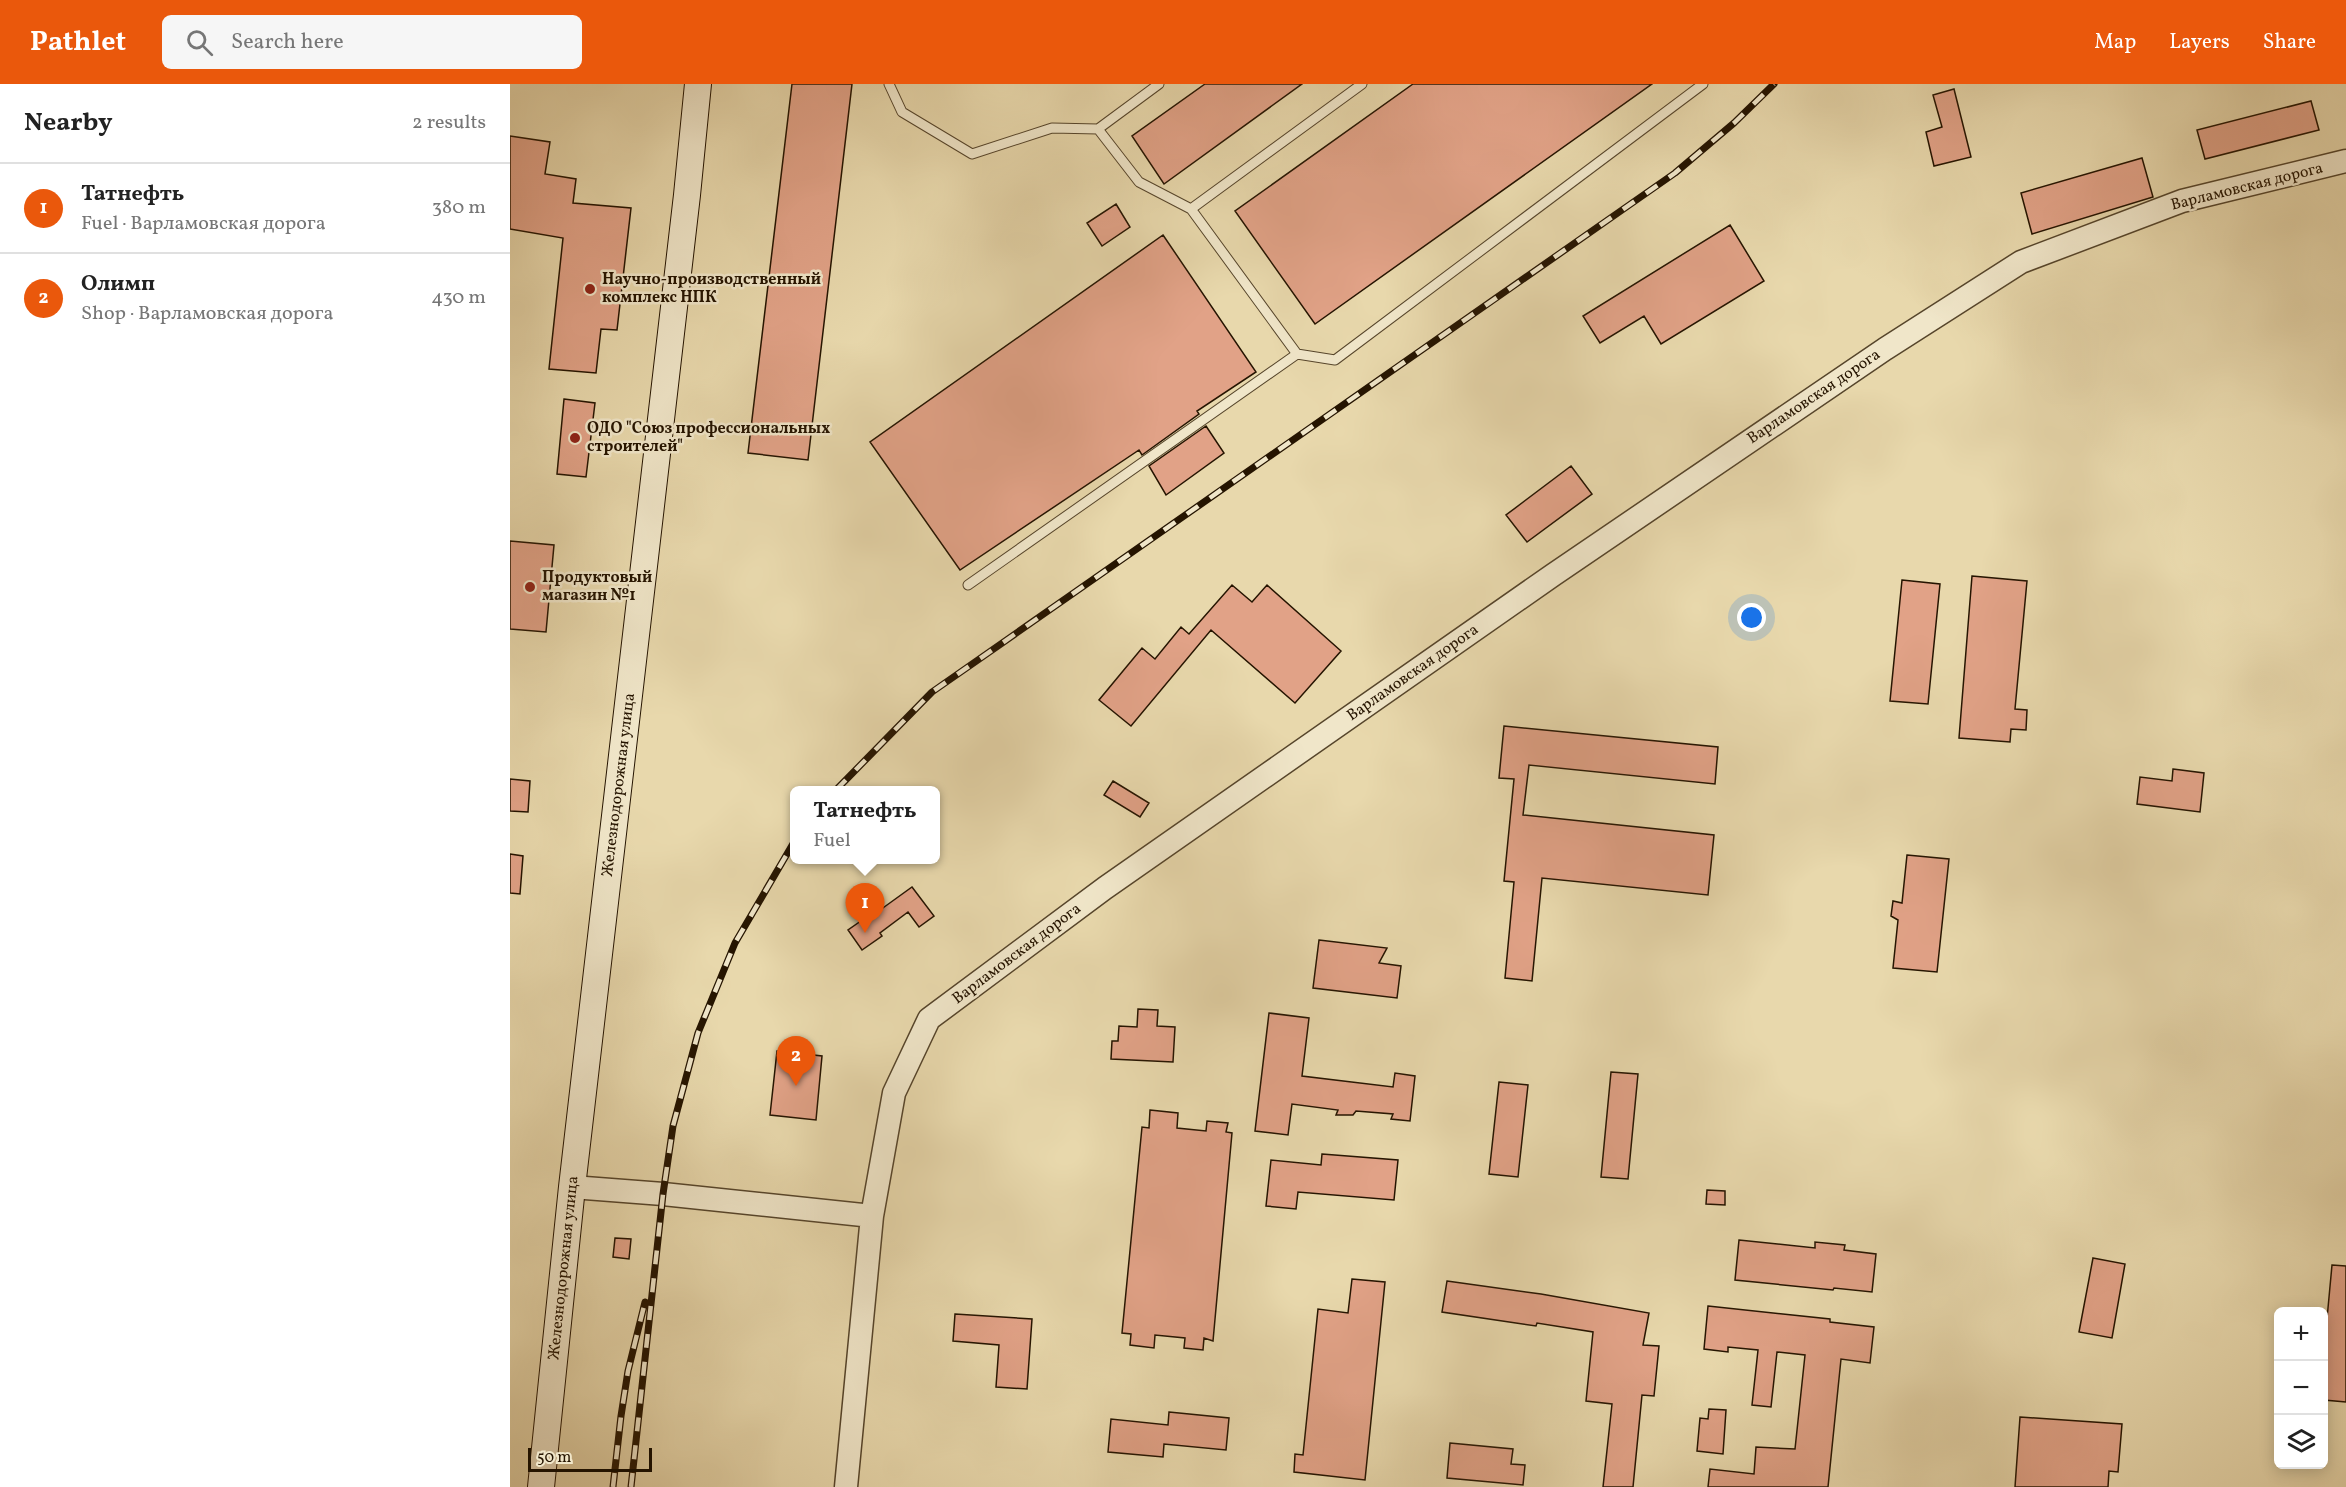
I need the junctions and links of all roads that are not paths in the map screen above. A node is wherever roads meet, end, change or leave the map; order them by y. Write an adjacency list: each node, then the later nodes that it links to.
1 (698, 84): 11 (main road, Железнодорожная улица)
2 (889, 84): 6 (lane)
3 (1160, 84): 6 (lane)
4 (1362, 84): 8 (lane)
5 (1703, 84): 9 (lane)
6 (1098, 129): 8 (lane)
7 (2346, 161): 12 (street, Варламовская дорога)
8 (1191, 209): 9 (lane)
9 (1297, 354): 10 (lane)
10 (968, 585)
11 (572, 1187): 12 (street); 13 (main road, Железнодорожная улица)
12 (872, 1216): 14 (street, Варламовская дорога)
13 (541, 1487)
14 (846, 1487)

